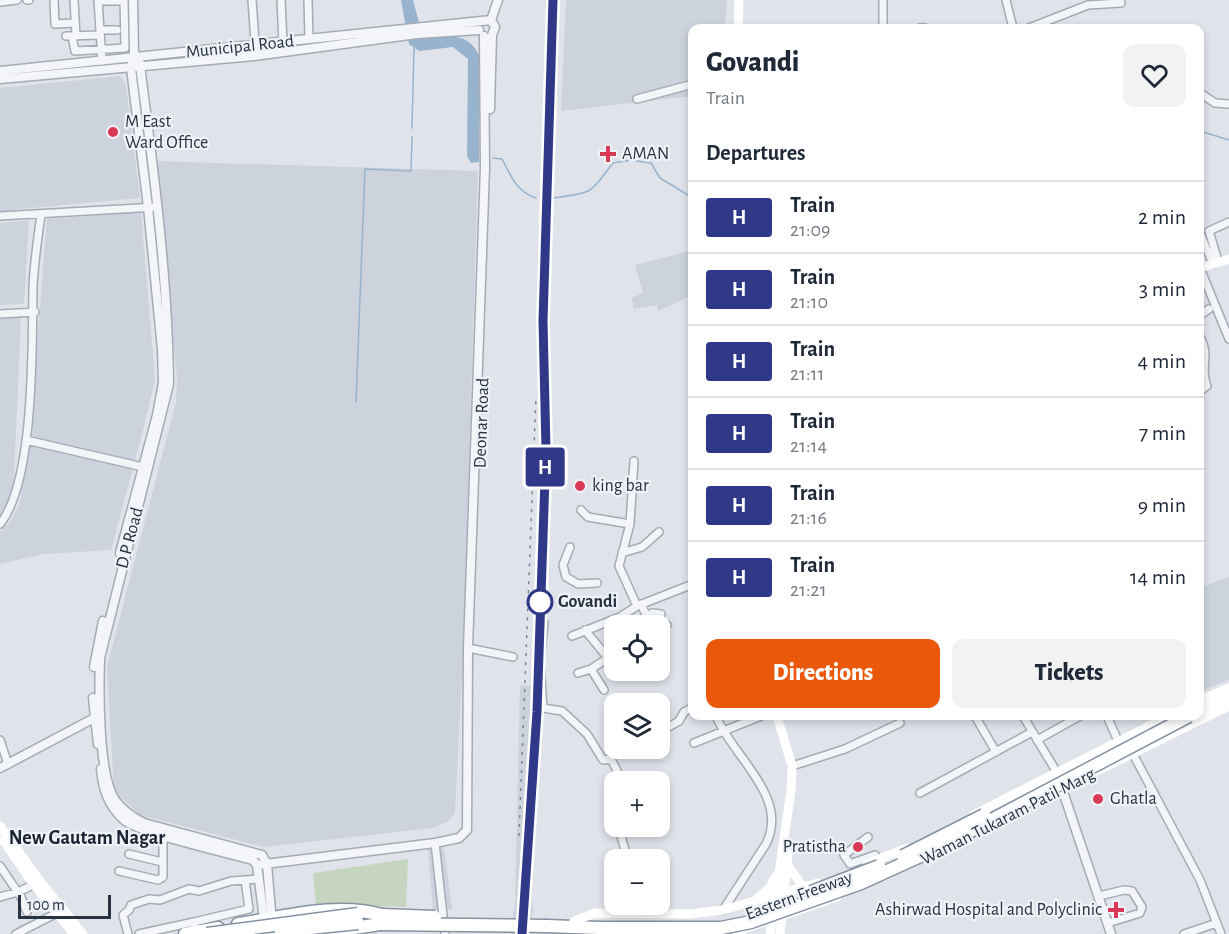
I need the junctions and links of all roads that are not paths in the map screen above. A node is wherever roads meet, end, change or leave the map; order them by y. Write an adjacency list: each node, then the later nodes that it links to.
1 (17, 0): 14 (street)
2 (54, 0): 16 (street)
3 (74, 0): 16 (street)
4 (127, 0): 13 (street); 29 (street); 32 (street, D P Road)
5 (252, 0): 28 (street)
6 (281, 0): 27 (street)
7 (308, 0): 26 (street)
8 (498, 0): 15 (street)
9 (739, 0): 17 (main road)
10 (883, 0): 18 (street)
11 (1006, 0): 19 (street)
12 (1120, 0): 20 (street)
13 (98, 1): 23 (street)
14 (0, 2)
15 (491, 20): 22 (street, Municipal Road); 22 (street, Deonar Road)
16 (75, 23): 25 (street)
17 (738, 24)
18 (883, 24)
19 (1013, 24)
20 (1039, 24)
21 (117, 30): 23 (street)
22 (484, 31): 24 (street, Municipal Road); 61 (street, Deonar Road)
23 (100, 32): 25 (street); 29 (street)
24 (403, 32): 26 (street, Municipal Road); 30 (street, Municipal Road)
25 (71, 36): 29 (street)
26 (309, 39): 27 (street, Municipal Road)
27 (284, 42): 28 (street, Municipal Road)
28 (254, 46): 30 (street); 32 (street, Municipal Road)
29 (101, 49): 31 (street)
30 (256, 56): 32 (street, Municipal Road)
31 (102, 61): 32 (street, Municipal Road); 33 (street, Municipal Road)
32 (135, 61): 34 (street, Municipal Road); 39 (street, D P Road)
33 (0, 71)
34 (0, 79)
35 (688, 85): 37 (street)
36 (1204, 96): 38 (street)
37 (637, 99)
38 (1229, 105)
39 (152, 207): 40 (street); 52 (street, D P Road)
40 (41, 214): 41 (street); 48 (street)
41 (0, 216)
42 (1229, 222): 44 (street)
43 (1204, 238): 44 (street)
44 (1223, 260): 45 (main road)
45 (1204, 267)
46 (1204, 278): 51 (street)
47 (1209, 309): 49 (street)
48 (35, 312): 50 (street); 53 (street)
49 (1204, 312)
50 (0, 314)
51 (1229, 339)
52 (164, 393): 55 (street, D P Road); 56 (street, D P Road)
53 (26, 440): 55 (street); 58 (street)
54 (634, 461): 59 (street)
55 (143, 466): 56 (street, D P Road)
56 (141, 488): 85 (street, D P Road)
57 (581, 510): 59 (street)
58 (0, 524)
59 (630, 524): 63 (street)
60 (659, 532): 63 (street)
61 (475, 545): 73 (street, Deonar Road); 79 (street, Deonar Road)
62 (570, 547): 64 (street)
63 (622, 553): 67 (street)
64 (597, 583)
65 (688, 586): 66 (street)
66 (651, 601): 67 (street); 69 (street)
67 (639, 605): 68 (street); 71 (street)
68 (644, 615)
69 (654, 615)
70 (544, 623): 110 (street)
71 (585, 630): 72 (street); 75 (street)
72 (572, 636)
73 (473, 649): 74 (street); 79 (street, Deonar Road)
74 (513, 657)
75 (591, 669): 76 (street); 78 (street)
76 (578, 673)
77 (1229, 689): 81 (highway)
78 (604, 690)
79 (470, 694): 119 (street, Deonar Road)
80 (1229, 698): 83 (highway)
81 (1204, 700)
82 (1229, 706): 86 (main road, Waman Tukaram Patil Marg)
83 (1204, 708)
84 (688, 710): 99 (street)
85 (97, 716): 108 (street); 115 (street, D P Road); 117 (street, D P Road)
86 (1204, 718)
87 (718, 720): 100 (street)
88 (750, 720): 100 (street)
89 (778, 720): 109 (main road)
90 (977, 720): 106 (street)
91 (1025, 720): 101 (street)
92 (1073, 720): 103 (street)
93 (1109, 720): 104 (street)
94 (1161, 720): 104 (main road, Waman Tukaram Patil Marg)
95 (1167, 720): 154 (highway, Eastern Freeway, bridge)
96 (1181, 720): 154 (highway, Eastern Freeway, bridge)
97 (1201, 720): 107 (main road, Waman Tukaram Patil Marg)
98 (900, 723): 109 (street)
99 (670, 726)
100 (723, 730): 105 (street); 141 (street)
101 (1032, 732): 103 (street); 106 (street)
102 (0, 740): 108 (street)
103 (1036, 740): 111 (street)
104 (1118, 741): 111 (main road, Waman Tukaram Patil Marg)
105 (694, 743)
106 (996, 752): 113 (street)
107 (1133, 754): 112 (main road, Waman Tukaram Patil Marg); 152 (street)
108 (4, 766)
109 (792, 766): 124 (main road)
110 (617, 771)
111 (1056, 771): 112 (street); 126 (main road, Waman Tukaram Patil Marg)
112 (1063, 788): 137 (street); 146 (main road, Waman Tukaram Patil Marg)
113 (920, 793)
114 (0, 826): 120 (main road)
115 (163, 835): 117 (street, D P Road); 123 (street)
116 (0, 836): 120 (main road)
117 (179, 836): 125 (street, D P Road); 127 (street, D P Road)
118 (868, 837): 126 (street)
119 (435, 843): 125 (street, Deonar Road); 167 (street)
120 (14, 851): 133 (main road)
121 (129, 854): 123 (street)
122 (875, 855): 126 (street)
123 (162, 862): 129 (street)
124 (784, 863): 134 (main road); 136 (main road); 139 (main road); 140 (main road)
125 (267, 864): 127 (street, Deonar Road); 148 (street)
126 (860, 864): 134 (main road, Waman Tukaram Patil Marg)
127 (257, 865): 131 (street)
128 (0, 866): 130 (street)
129 (119, 871)
130 (2, 873): 135 (street)
131 (259, 879): 132 (street); 148 (street)
132 (245, 880): 155 (street); 161 (street)
133 (37, 883): 135 (street); 142 (main road)
134 (804, 888): 136 (main road, Waman Tukaram Patil Marg)
135 (18, 892): 138 (street); 143 (street)
136 (785, 894): 139 (main road, Waman Tukaram Patil Marg); 146 (main road)
137 (1099, 896): 151 (street); 151 (street)
138 (0, 897)
139 (775, 897): 140 (main road, Waman Tukaram Patil Marg); 150 (main road)
140 (749, 904): 141 (main road, Waman Tukaram Patil Marg)
141 (723, 910): 145 (main road, Waman Tukaram Patil Marg)
142 (60, 911): 158 (street); 159 (main road); 160 (main road)
143 (27, 912)
144 (604, 913): 153 (main road, Waman Tukaram Patil Marg)
145 (670, 914)
146 (783, 917): 150 (main road); 169 (main road)
147 (358, 919): 149 (highway, Eastern Freeway); 155 (highway, Eastern Freeway, bridge); 163 (highway, Eastern Freeway, bridge)
148 (268, 920): 149 (highway); 155 (highway); 164 (street); 165 (street)
149 (381, 920): 153 (highway, Eastern Freeway, bridge); 166 (highway)
150 (772, 921): 157 (main road); 168 (main road)
151 (1108, 923): 170 (street)
152 (1217, 923): 171 (street); 172 (street)
153 (574, 924): 154 (highway, Eastern Freeway)
154 (598, 928)
155 (196, 931): 162 (street)
156 (1229, 931): 172 (street)
157 (736, 933)
158 (16, 934)
159 (74, 934)
160 (83, 934)
161 (128, 934)
162 (139, 934)
163 (255, 934)
164 (266, 934)
165 (273, 934)
166 (316, 934)
167 (445, 934)
168 (770, 934)
169 (780, 934)
170 (1111, 934)
171 (1184, 934)
172 (1222, 934)

